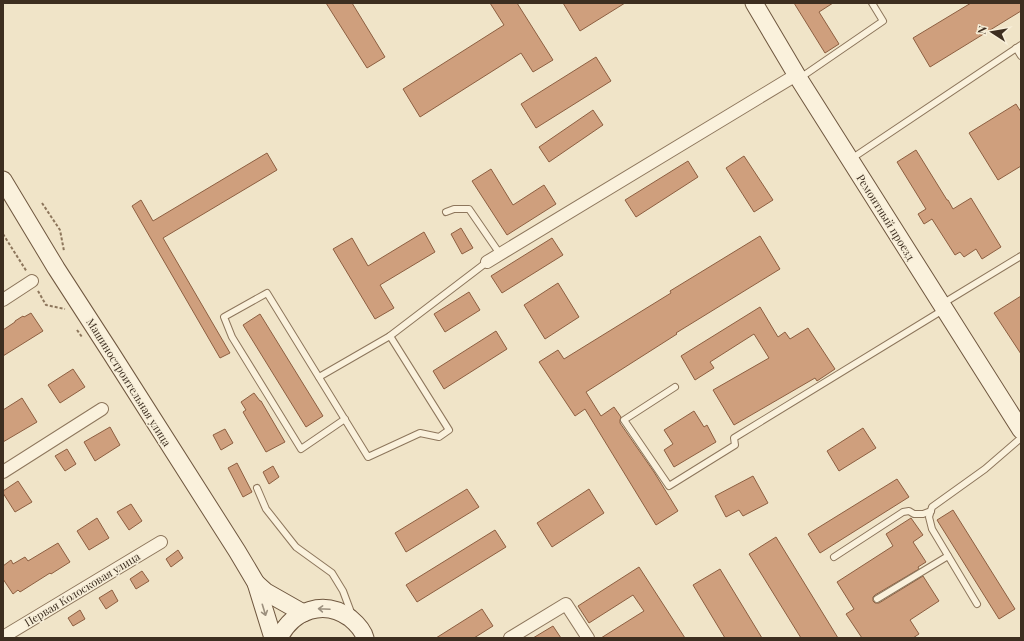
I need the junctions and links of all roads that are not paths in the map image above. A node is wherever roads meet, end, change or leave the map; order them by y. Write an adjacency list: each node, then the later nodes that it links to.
1 (754, 3): 5 (street, Ремонтный проезд)
2 (872, 3): 5 (lane)
3 (1019, 47): 4 (lane); 6 (lane)
4 (1021, 56)
5 (798, 77): 6 (street, Ремонтный проезд); 9 (street)
6 (850, 160): 14 (street, Ремонтный проезд)
7 (3, 180): 28 (street, Машиностроительная улица)
8 (446, 212): 9 (lane)
9 (500, 254): 11 (street)
10 (1021, 256): 14 (lane)
11 (487, 262): 15 (lane)
12 (32, 281): 13 (street)
13 (3, 300)
14 (943, 307): 17 (lane); 20 (street, Ремонтный проезд)
15 (390, 336): 16 (lane); 19 (lane)
16 (318, 377): 19 (lane); 19 (lane)
17 (675, 387)
18 (102, 409): 22 (street)
19 (345, 419)
20 (1019, 422)
21 (1021, 438): 24 (lane)
22 (3, 472)
23 (257, 488): 32 (lane)
24 (931, 511): 26 (lane); 27 (lane)
25 (161, 542): 33 (street, Первая Колосковая улица)
26 (834, 556)
27 (948, 556): 29 (lane); 30 (lane)
28 (256, 583): 31 (street, Машиностроительная улица); 34 (street, Машиностроительная улица, one-way to 34)
29 (877, 599)
30 (977, 604)
31 (302, 613): 32 (street, one-way to 31); 35 (street)
32 (355, 622): 36 (street)
33 (3, 637)
34 (273, 638)
35 (279, 638)
36 (365, 638)
37 (510, 638): 38 (street)
38 (588, 638)

